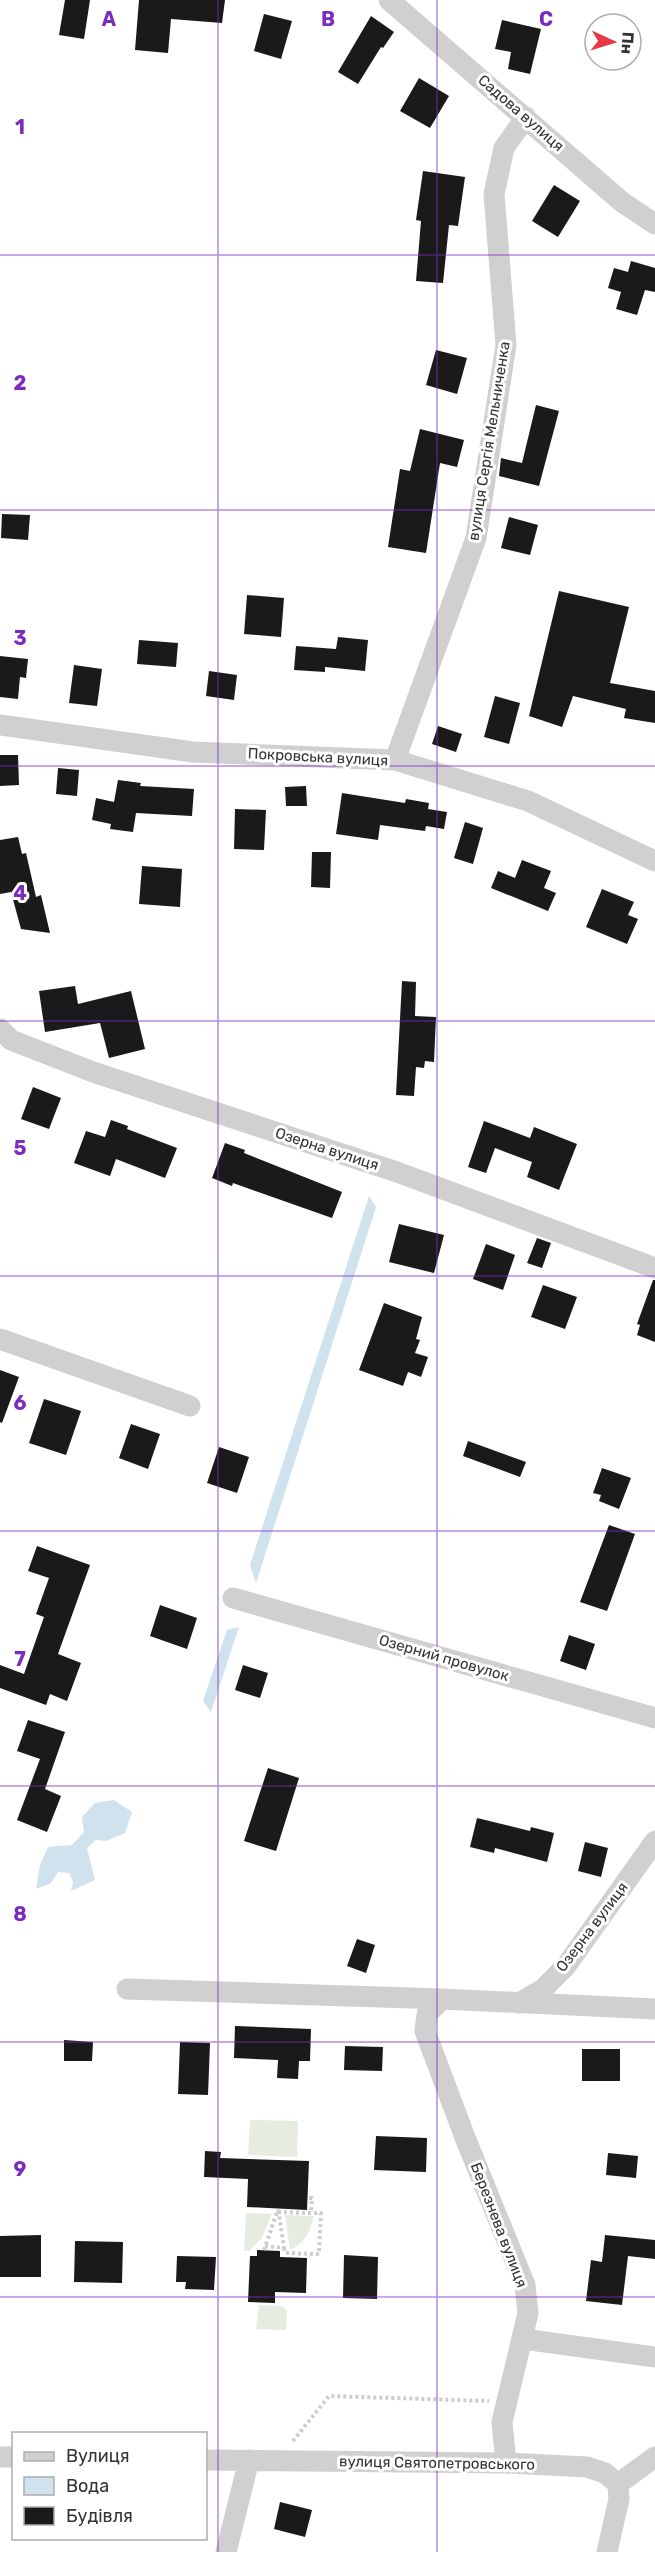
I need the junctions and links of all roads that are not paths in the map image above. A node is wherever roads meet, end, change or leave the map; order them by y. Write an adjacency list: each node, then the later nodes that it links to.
1 (392, 1): 2 (street, Садова вулиця)
2 (526, 117): 3 (street, Садова вулиця); 5 (street, вулиця Сергія Мельниченка)
3 (655, 224)
4 (0, 725): 5 (street, Покровська вулиця)
5 (395, 760): 6 (street, Покровська вулиця)
6 (655, 861)
7 (0, 1029): 8 (street, Озерна вулиця)
8 (655, 1268)
9 (0, 1339): 10 (street)
10 (190, 1406)
11 (233, 1598): 12 (street, Озерний провулок)
12 (655, 1718)
13 (655, 1841): 16 (street, Озерна вулиця)
14 (127, 1989): 15 (street)
15 (442, 1999): 16 (street); 18 (street, Березнева вулиця)
16 (519, 2003): 17 (street)
17 (655, 2009)
18 (523, 2339): 19 (street); 23 (street, Березнева вулиця)
19 (655, 2357)
20 (655, 2457): 24 (street)
21 (207, 2460): 22 (street, вулиця Святопетровського)
22 (249, 2460): 23 (street, вулиця Святопетровського); 25 (street)
23 (506, 2463): 24 (street, вулиця Святопетровського)
24 (618, 2484): 26 (street)
25 (226, 2552)
26 (607, 2552)

